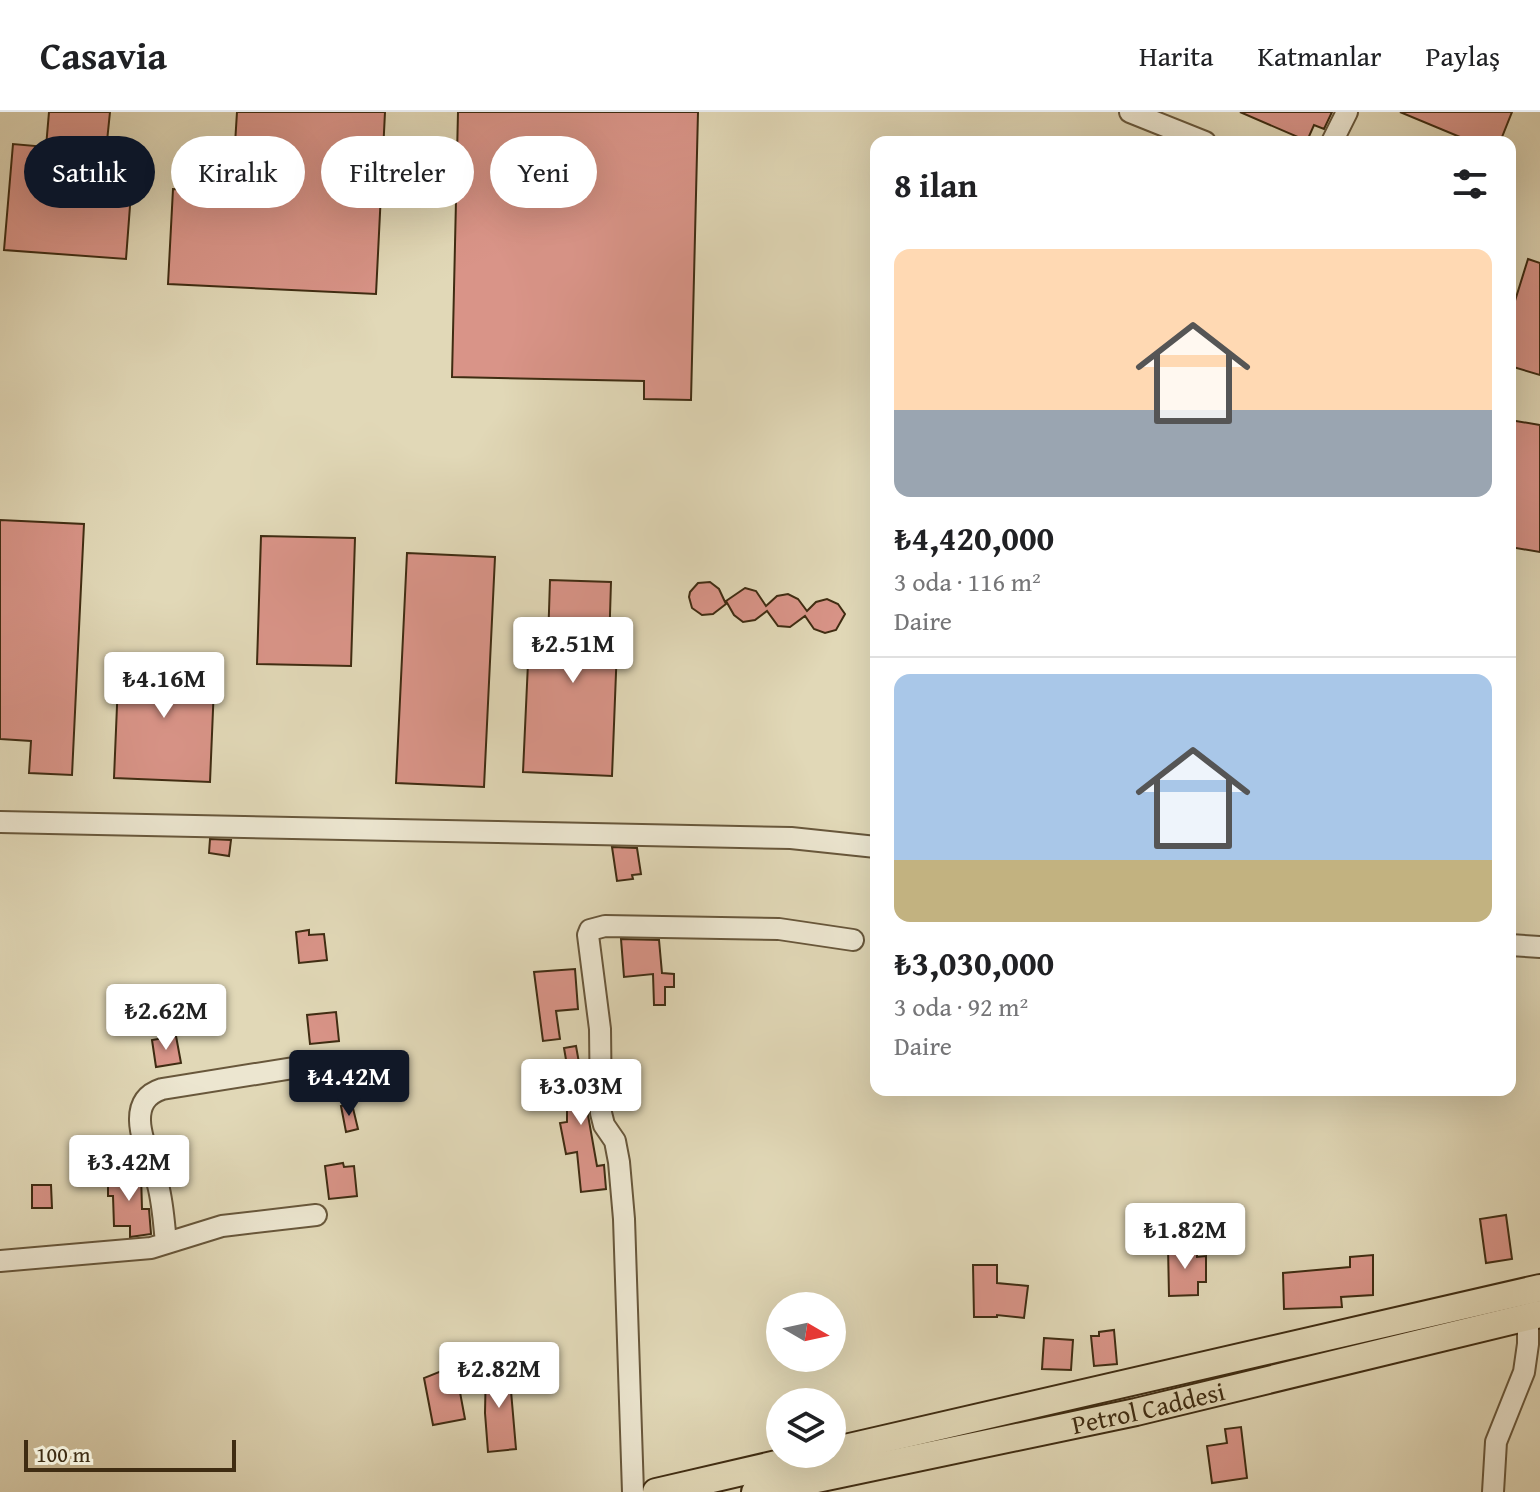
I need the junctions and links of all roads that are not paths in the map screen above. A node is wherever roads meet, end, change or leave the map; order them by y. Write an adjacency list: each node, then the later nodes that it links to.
1 (1130, 112): 3 (street)
2 (1347, 112): 4 (street)
3 (1190, 136)
4 (1335, 136)
5 (0, 822): 6 (street)
6 (870, 846)
7 (853, 940): 18 (street)
8 (1516, 945): 9 (street)
9 (1540, 947)
10 (312, 1065): 12 (street)
11 (316, 1215): 12 (street)
12 (166, 1243): 13 (street)
13 (0, 1261)
14 (1540, 1288): 16 (main road, Petrol Caddesi)
15 (1534, 1316): 20 (main road, Petrol Caddesi); 21 (street)
16 (846, 1448)
17 (766, 1467): 19 (main road)
18 (633, 1492)
19 (656, 1492)
20 (755, 1492)
21 (1493, 1492)

